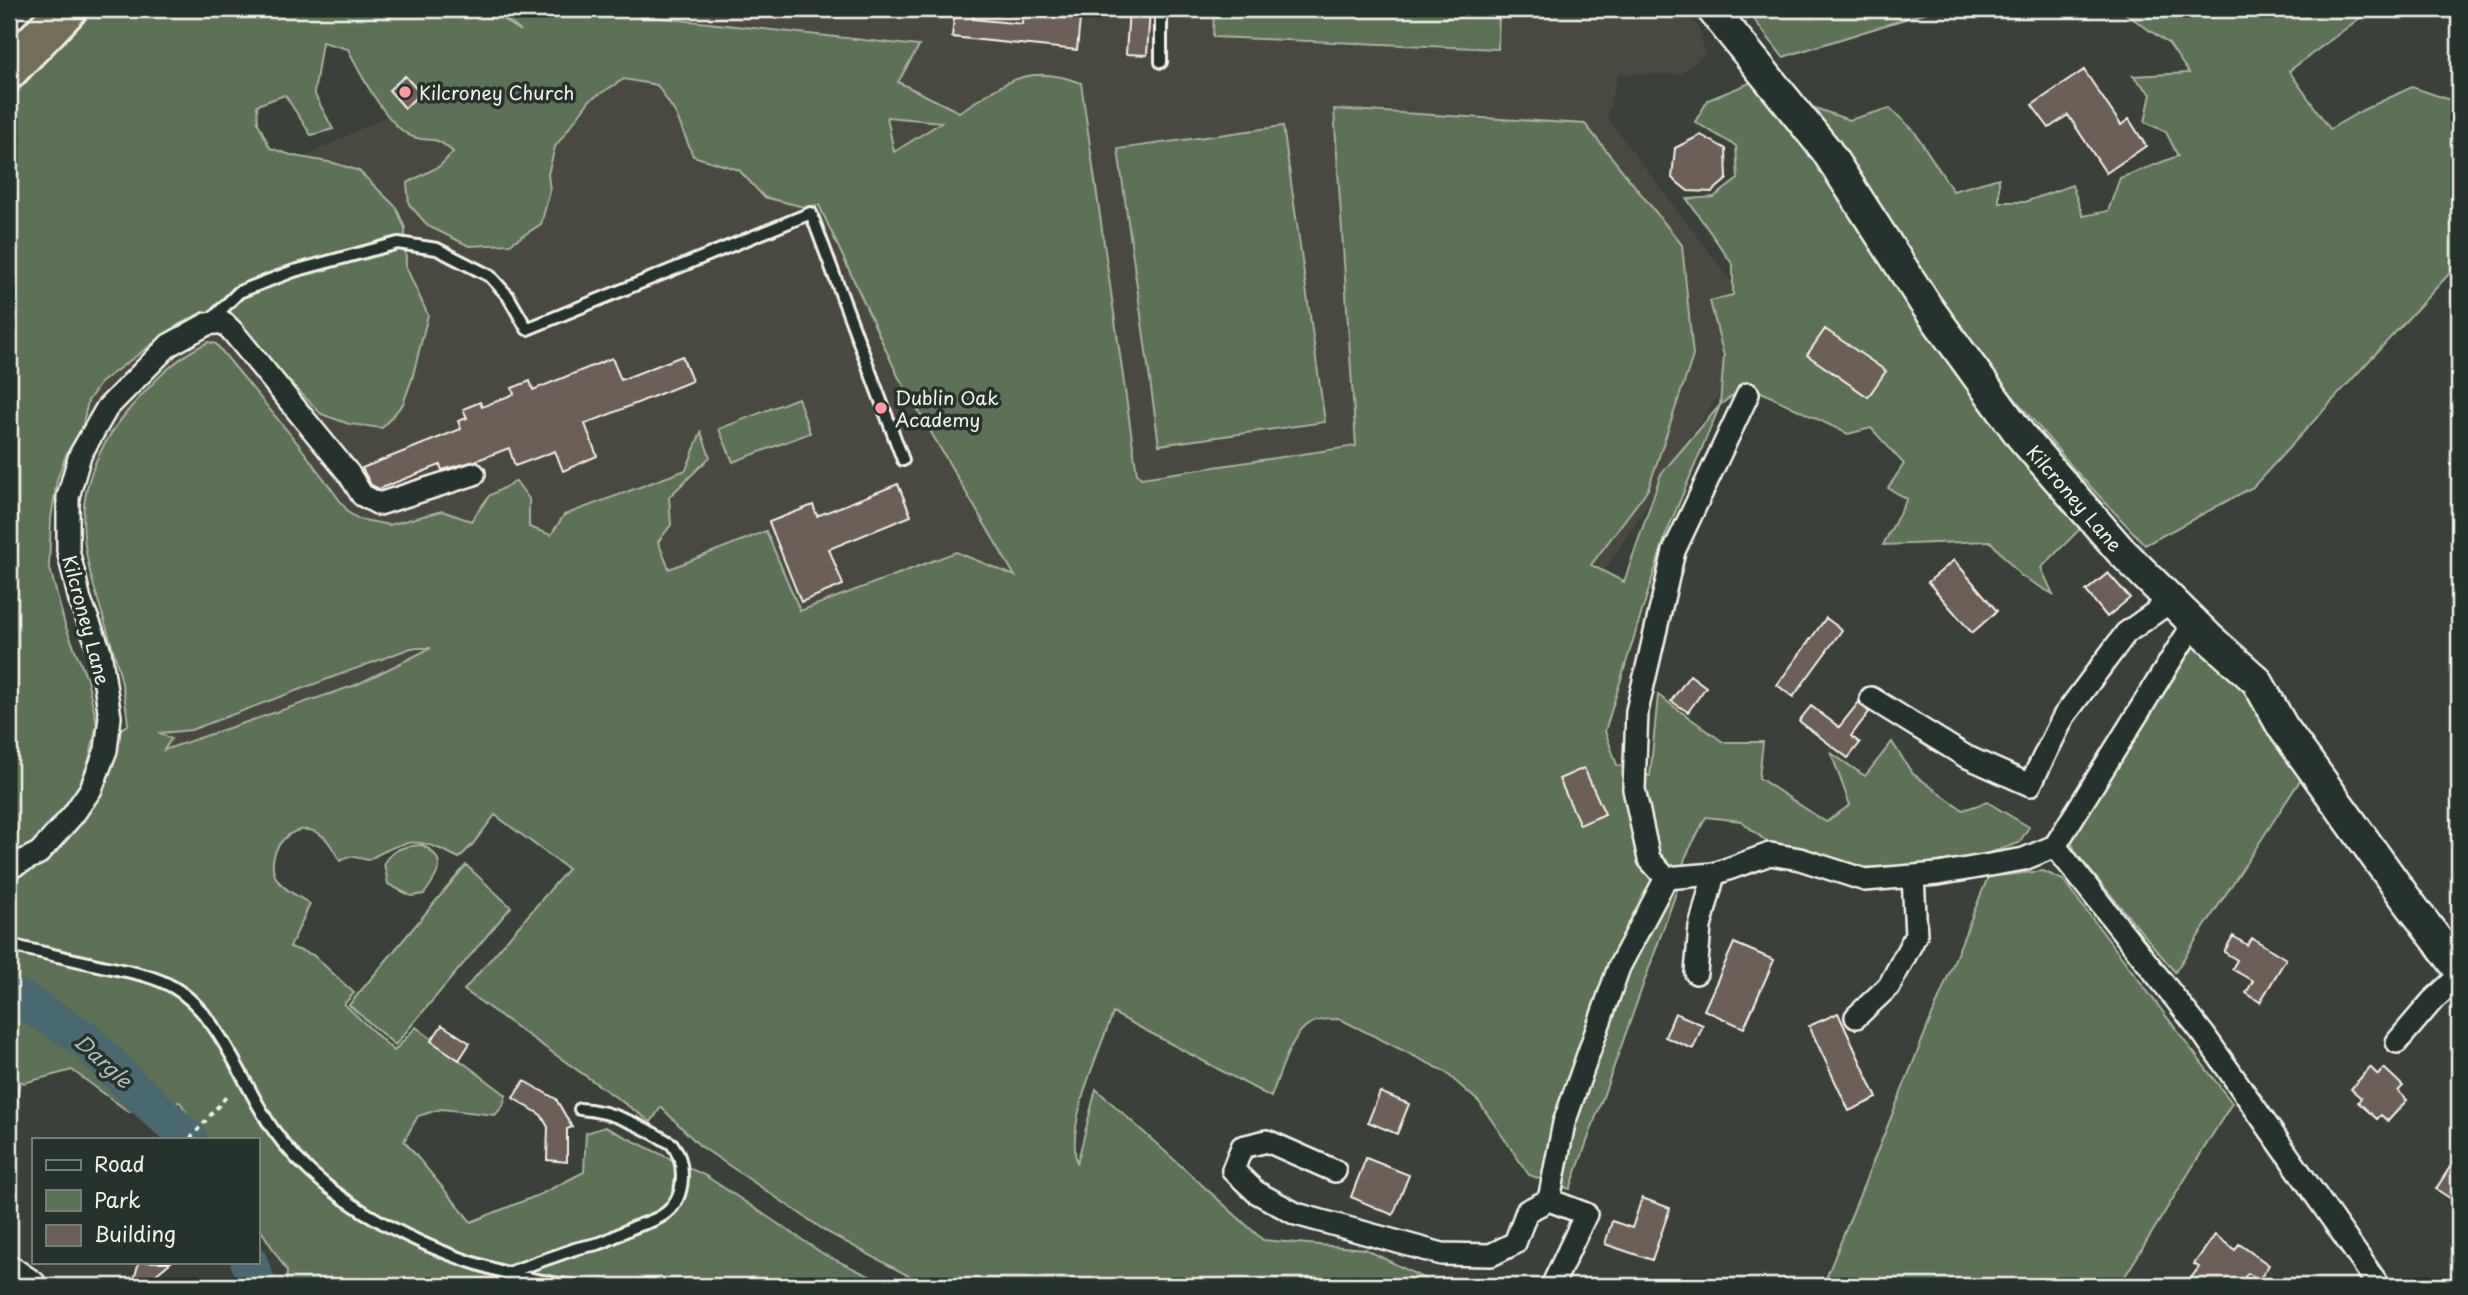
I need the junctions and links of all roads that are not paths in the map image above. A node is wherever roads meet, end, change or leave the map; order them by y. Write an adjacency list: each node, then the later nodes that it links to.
1 (41, 9): 5 (highway)
2 (67, 9): 7 (highway)
3 (1161, 9): 6 (lane)
4 (1712, 9): 12 (street, Kilcroney Lane)
5 (9, 48)
6 (1161, 62)
7 (9, 69)
8 (207, 324): 10 (lane); 11 (street); 16 (street, Kilcroney Lane)
9 (1748, 394): 19 (street)
10 (903, 460)
11 (474, 474)
12 (2171, 601): 13 (street, Kilcroney Lane); 14 (street)
13 (2194, 623): 15 (street); 21 (street, Kilcroney Lane)
14 (1871, 698)
15 (2055, 846): 18 (street); 34 (street)
16 (9, 868)
17 (1714, 874): 18 (street); 19 (street); 22 (street)
18 (1913, 876): 24 (street)
19 (1666, 878): 28 (street)
20 (9, 945): 30 (lane)
21 (2459, 968)
22 (1696, 973)
23 (2459, 976): 25 (street)
24 (1856, 1017)
25 (2397, 1042)
26 (580, 1109): 30 (lane)
27 (1335, 1171): 28 (street)
28 (1549, 1200): 33 (street)
29 (9, 1270): 31 (street)
30 (506, 1274): 32 (lane)
31 (31, 1286)
32 (574, 1286)
33 (1552, 1286)
34 (2379, 1286)

